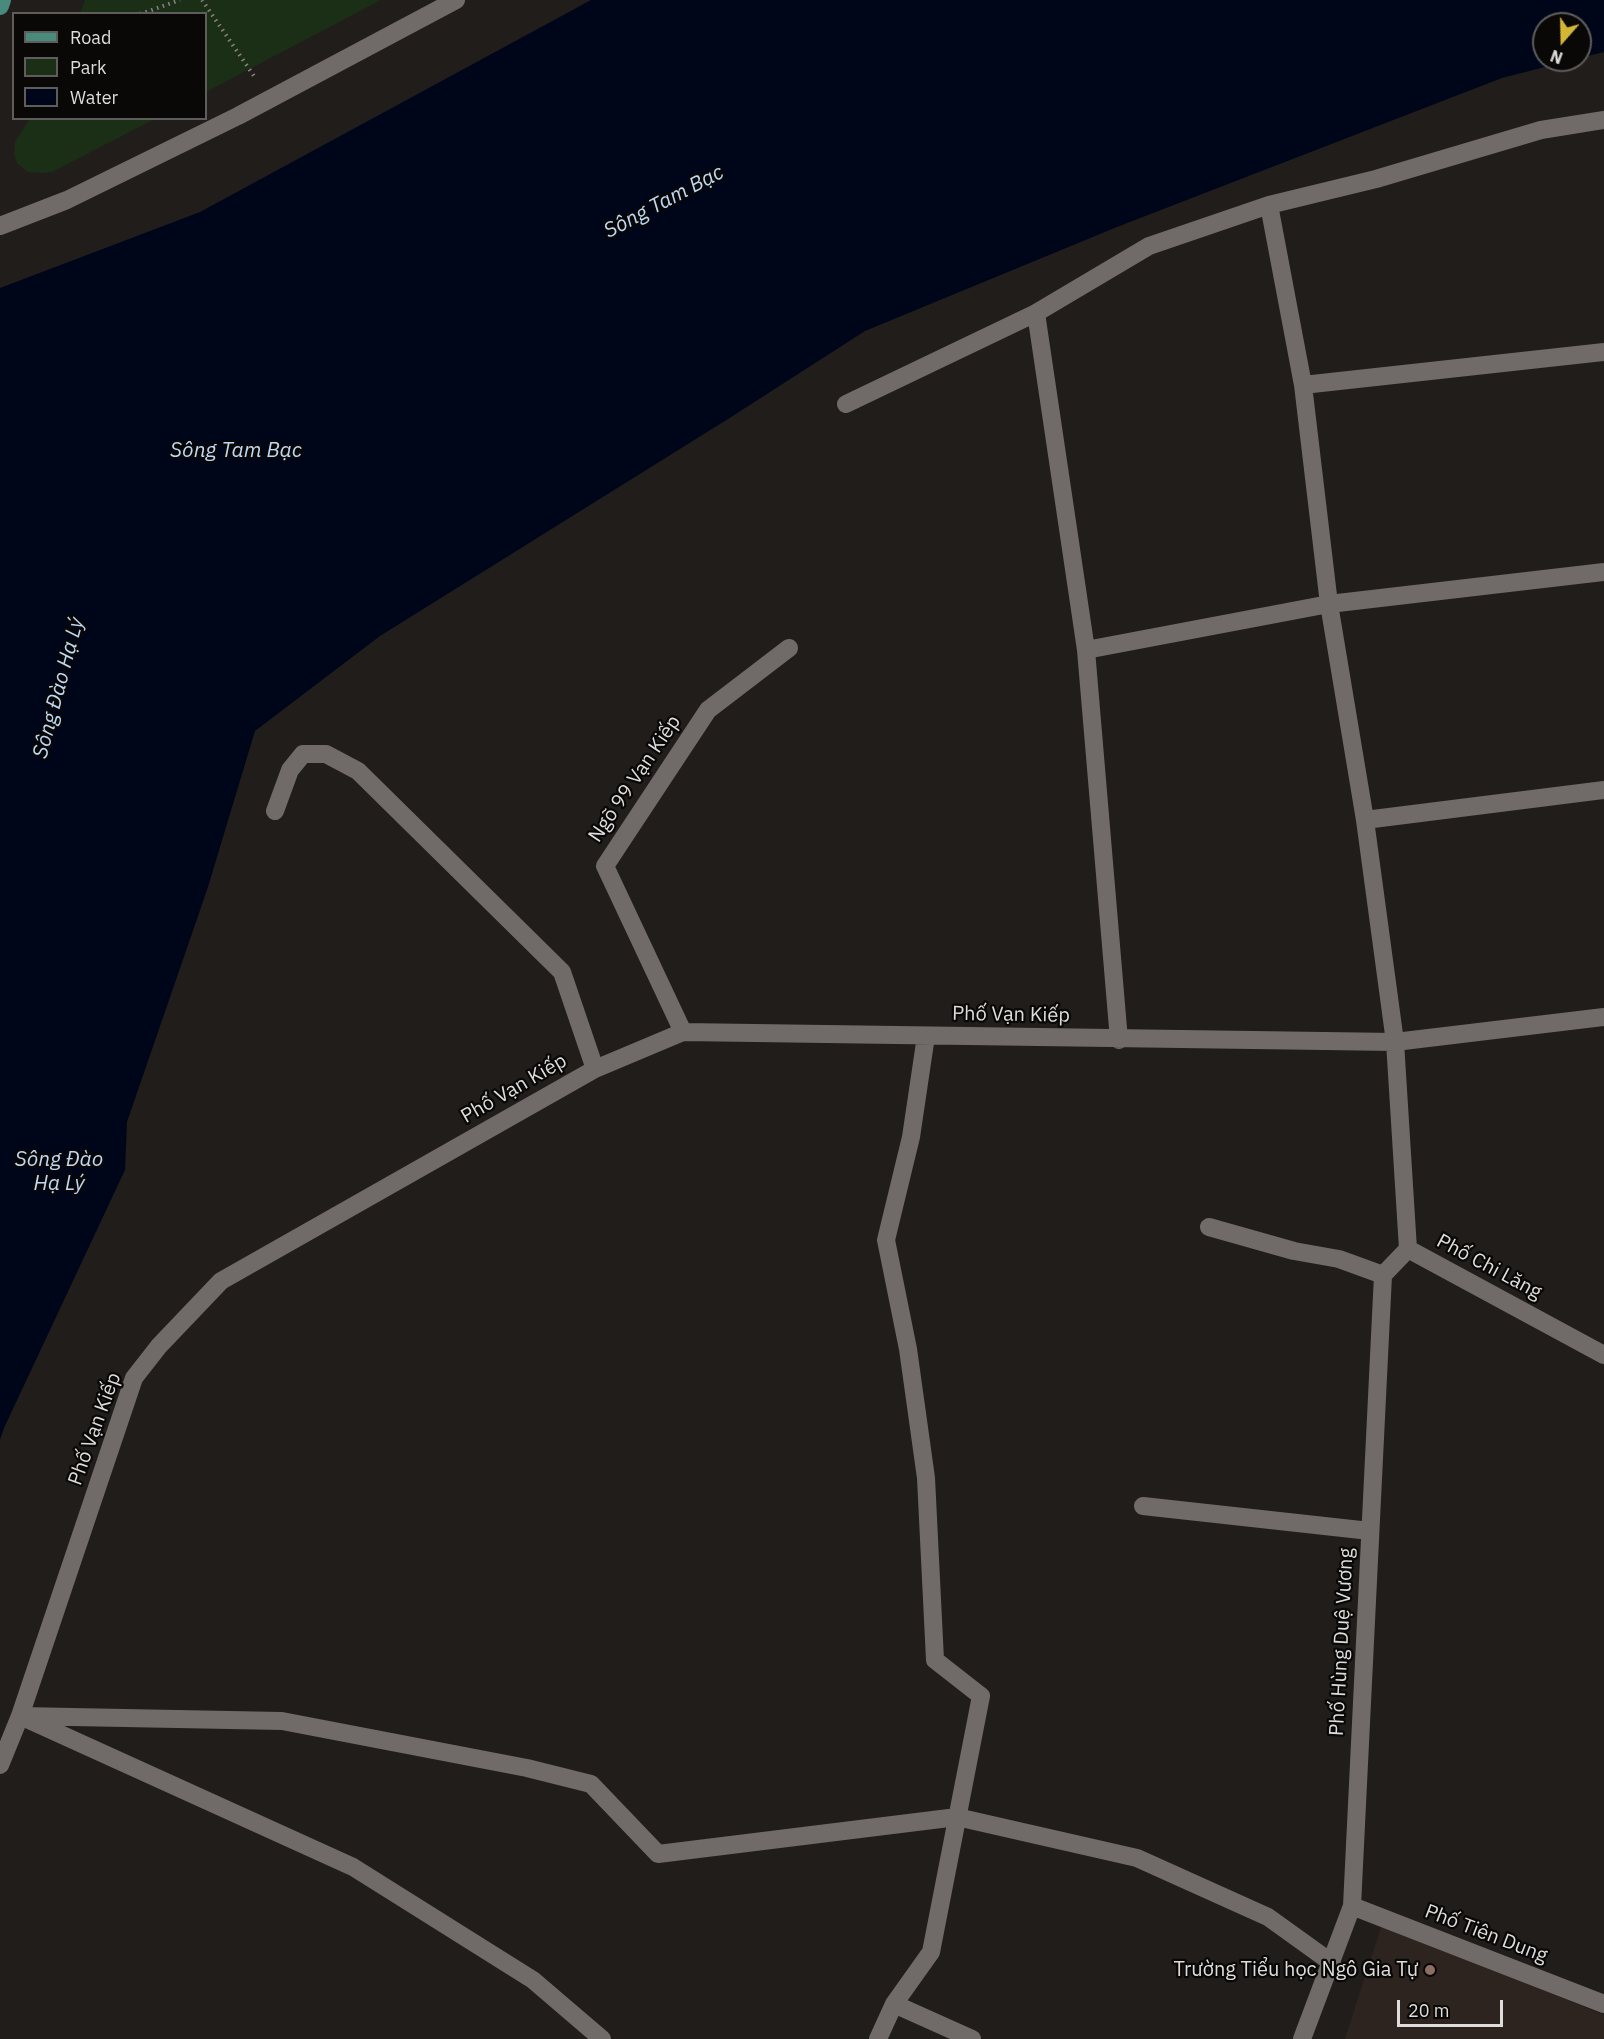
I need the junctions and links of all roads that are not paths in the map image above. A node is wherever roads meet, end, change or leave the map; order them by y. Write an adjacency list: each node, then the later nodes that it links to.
1 (2, 0): 3 (main road)
2 (456, 0): 6 (street)
3 (0, 6)
4 (1604, 120): 5 (street)
5 (1269, 205): 7 (street); 9 (street, Phố Chi Lăng)
6 (0, 226)
7 (1036, 313): 10 (street); 14 (street)
8 (1604, 352): 9 (street)
9 (1303, 385): 12 (street, Phố Chi Lăng)
10 (846, 404)
11 (1604, 572): 12 (street)
12 (1329, 604): 14 (street); 17 (street, Phố Chi Lăng)
13 (789, 648): 19 (street, Ngõ 99 Vạn Kiếp)
14 (1086, 650): 21 (street)
15 (1604, 790): 17 (street)
16 (275, 811): 23 (street)
17 (1365, 820): 22 (street, Phố Chi Lăng)
18 (1603, 1023): 22 (street, Phố Vạn Kiếp)
19 (683, 1032): 20 (street, Phố Vạn Kiếp); 23 (street, Phố Vạn Kiếp)
20 (926, 1036): 21 (street, Phố Vạn Kiếp); 32 (street)
21 (1119, 1040): 22 (street, Phố Vạn Kiếp)
22 (1395, 1042): 25 (street, Phố Chi Lăng)
23 (595, 1069): 30 (street, Phố Vạn Kiếp)
24 (1209, 1227): 26 (street)
25 (1407, 1249): 26 (street); 27 (street, Phố Chi Lăng)
26 (1383, 1275): 29 (street, Phố Hùng Duệ Vương)
27 (1604, 1355)
28 (1143, 1506): 29 (street)
29 (1370, 1531): 33 (street, Phố Hùng Duệ Vương)
30 (20, 1716): 31 (street, Phố Vạn Kiếp); 32 (street); 37 (street)
31 (0, 1765)
32 (957, 1816): 34 (street); 35 (street)
33 (1352, 1906): 34 (street, Phố Hùng Duệ Vương); 36 (street, Phố Tiên Dung)
34 (1332, 1963): 40 (street, Phố Hùng Duệ Vương)
35 (894, 2004): 38 (street); 39 (street)
36 (1604, 2004)
37 (602, 2039)
38 (878, 2039)
39 (972, 2039)
40 (1302, 2039)

